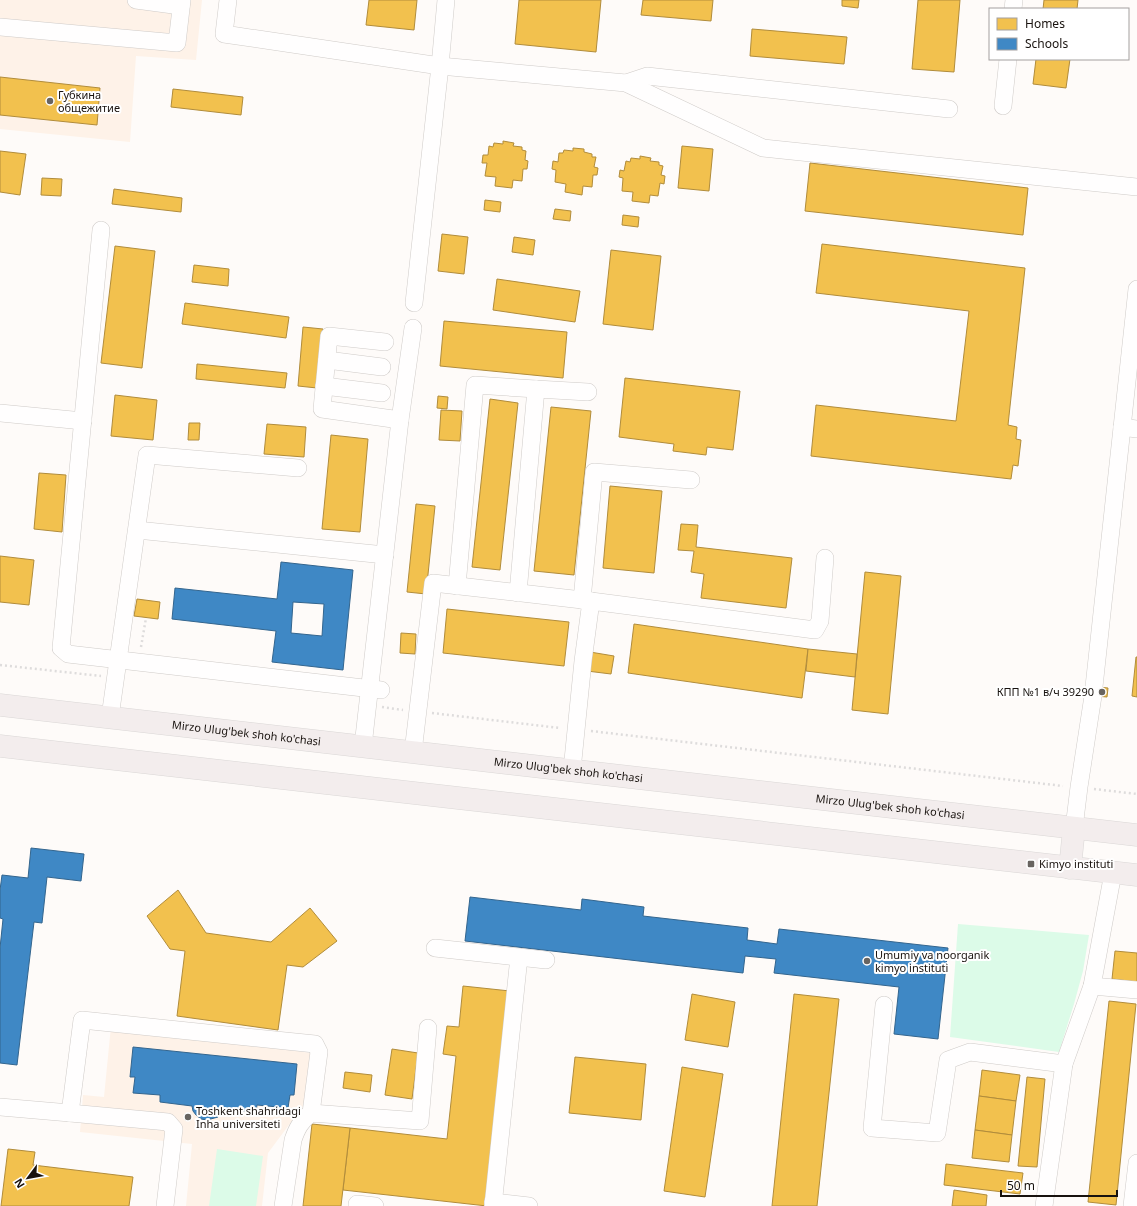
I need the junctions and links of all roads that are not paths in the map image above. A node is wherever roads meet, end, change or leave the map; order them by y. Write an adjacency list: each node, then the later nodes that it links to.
1 (136, 0): 4 (street)
2 (228, 0): 7 (street)
3 (446, 0): 7 (street)
4 (182, 3): 5 (street)
5 (0, 27)
6 (1008, 60): 9 (street)
7 (440, 66): 8 (street); 14 (street)
8 (626, 83): 10 (street); 11 (street)
9 (1003, 106)
10 (949, 109)
11 (1137, 187)
12 (101, 230): 25 (street)
13 (1137, 289): 26 (street)
14 (414, 303)
15 (413, 328): 24 (street)
16 (385, 342): 17 (street)
17 (327, 360): 18 (street); 19 (street)
18 (382, 367)
19 (324, 386): 22 (street); 24 (street)
20 (536, 389): 21 (street); 32 (street); 33 (street)
21 (588, 392)
22 (382, 393)
23 (0, 413): 25 (street)
24 (400, 420): 30 (street)
25 (83, 421): 35 (street)
26 (1130, 428): 43 (street)
27 (298, 468): 29 (street)
28 (691, 480): 34 (street)
29 (137, 530): 30 (street); 35 (street)
30 (385, 556): 40 (street)
31 (825, 558): 34 (street)
32 (457, 586): 33 (street); 41 (street)
33 (518, 593): 34 (street)
34 (587, 601): 42 (street)
35 (118, 659): 36 (street); 38 (street)
36 (381, 690)
37 (0, 705): 38 (main road, Mirzo Ulug'bek shoh ko'chasi)
38 (110, 717): 40 (main road, Mirzo Ulug'bek shoh ko'chasi)
39 (0, 746): 45 (main road)
40 (363, 746): 41 (main road, Mirzo Ulug'bek shoh ko'chasi)
41 (413, 752): 42 (main road, Mirzo Ulug'bek shoh ko'chasi)
42 (572, 770): 43 (main road, Mirzo Ulug'bek shoh ko'chasi)
43 (1074, 828): 44 (main road, Mirzo Ulug'bek shoh ko'chasi); 45 (main road)
44 (1137, 835)
45 (1070, 868): 46 (main road)
46 (1113, 873): 47 (main road); 51 (street)
47 (1137, 875)
48 (436, 948): 49 (street)
49 (519, 957): 50 (street); 60 (street)
50 (546, 960)
51 (1092, 986): 52 (street); 55 (street)
52 (1137, 990)
53 (884, 1005): 55 (street)
54 (428, 1028): 57 (street)
55 (1064, 1064): 66 (street)
56 (0, 1107): 58 (street)
57 (311, 1112): 58 (street); 62 (street)
58 (70, 1113): 61 (street)
59 (1137, 1163): 67 (street)
60 (493, 1204): 65 (street)
61 (164, 1206)
62 (283, 1206)
63 (357, 1206): 64 (street)
64 (376, 1206)
65 (529, 1206)
66 (1044, 1206)
67 (1133, 1206): 68 (street)
68 (1137, 1206)

